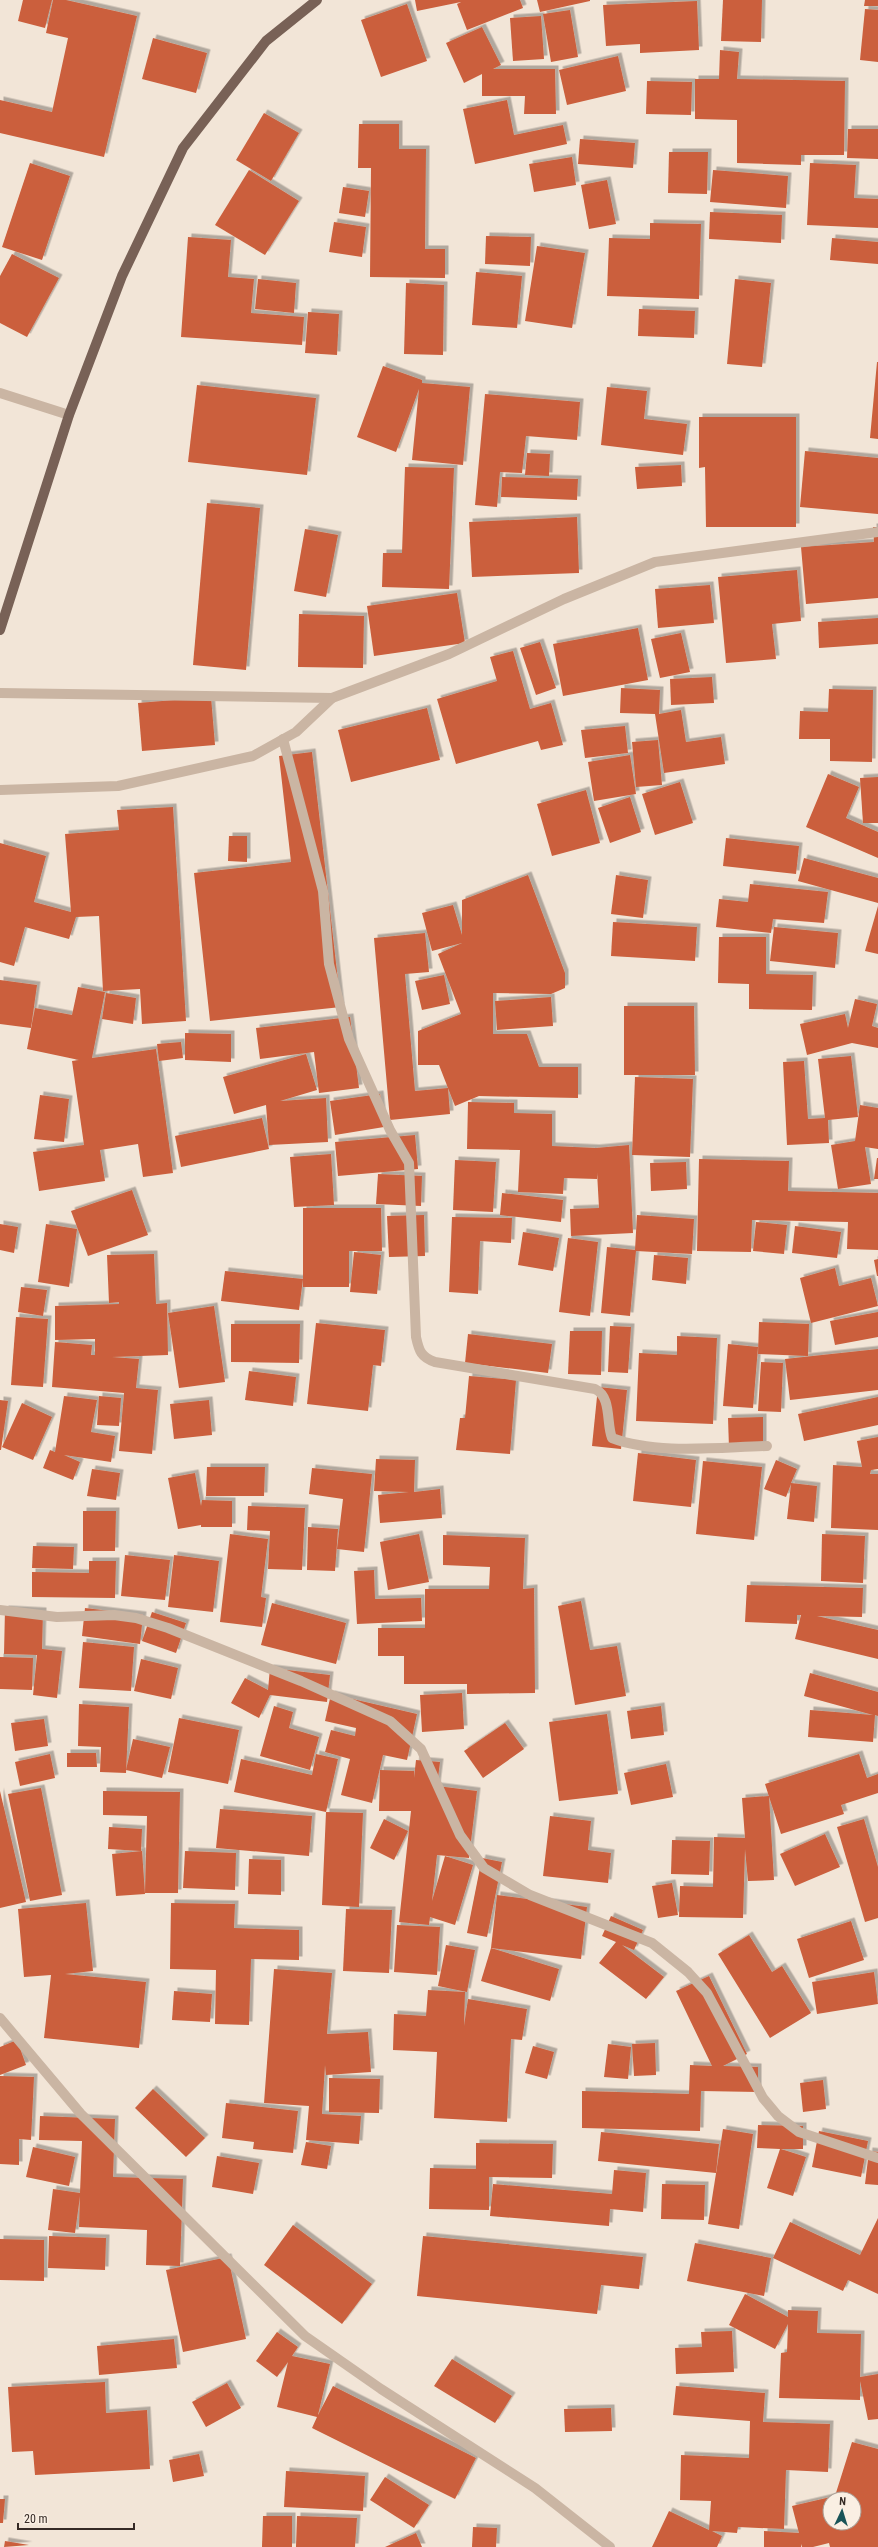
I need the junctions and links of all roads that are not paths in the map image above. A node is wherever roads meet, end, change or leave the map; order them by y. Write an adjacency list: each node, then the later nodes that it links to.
1 (317, 0): 3 (main road)
2 (0, 393): 3 (street)
3 (69, 415): 5 (main road)
4 (878, 532): 7 (street)
5 (0, 630)
6 (0, 693): 7 (street)
7 (332, 698): 8 (street)
8 (283, 739): 9 (street); 10 (street)
9 (0, 790)
10 (767, 1446)
11 (0, 1610): 13 (street)
12 (0, 2018): 14 (street)
13 (878, 2158)
14 (610, 2547)

